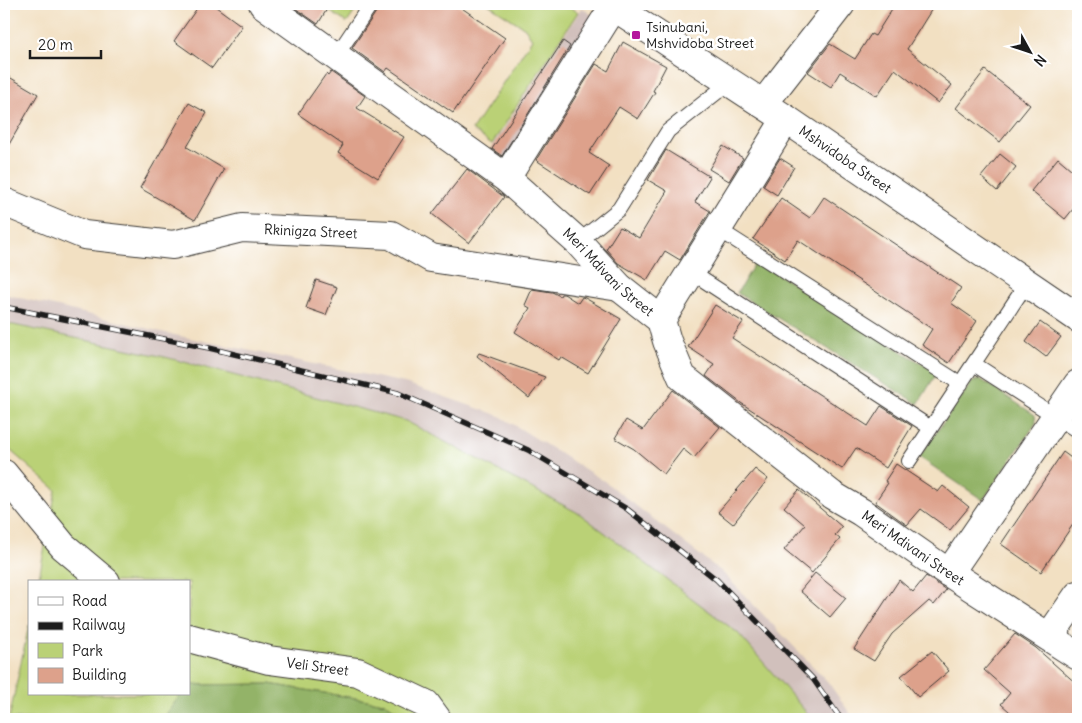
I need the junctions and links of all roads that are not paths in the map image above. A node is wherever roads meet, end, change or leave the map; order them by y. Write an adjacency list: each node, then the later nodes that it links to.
1 (264, 4): 5 (street, Meri Mdivani Street)
2 (371, 4): 5 (lane)
3 (840, 4): 7 (street)
4 (612, 5): 6 (street, Mshvidoba Street); 9 (street)
5 (336, 56): 9 (street, Meri Mdivani Street)
6 (730, 82): 7 (street, Mshvidoba Street); 12 (lane)
7 (763, 104): 8 (street, Mshvidoba Street)
8 (786, 119): 11 (street); 14 (street, Mshvidoba Street)
9 (506, 178): 12 (street, Meri Mdivani Street)
10 (4, 202): 15 (street, Rkinigza Street)
11 (718, 229): 13 (street); 19 (lane)
12 (578, 242): 15 (street, Meri Mdivani Street)
13 (691, 272): 17 (street); 22 (lane)
14 (1027, 283): 16 (street, Mshvidoba Street); 18 (lane)
15 (619, 287): 17 (street, Meri Mdivani Street)
16 (1078, 318)
17 (661, 320): 26 (street, Meri Mdivani Street)
18 (974, 364): 19 (lane); 21 (lane)
19 (961, 384): 22 (lane)
20 (1078, 384): 21 (street)
21 (1056, 415): 23 (lane); 26 (street)
22 (931, 428): 24 (lane)
23 (1078, 430)
24 (909, 461)
25 (5, 478): 27 (street)
26 (949, 573): 29 (street, Meri Mdivani Street)
27 (104, 580)
28 (1078, 595): 29 (street)
29 (1049, 637): 31 (street, Meri Mdivani Street)
30 (190, 638): 32 (street, Veli Street)
31 (1078, 656)
32 (437, 719)

